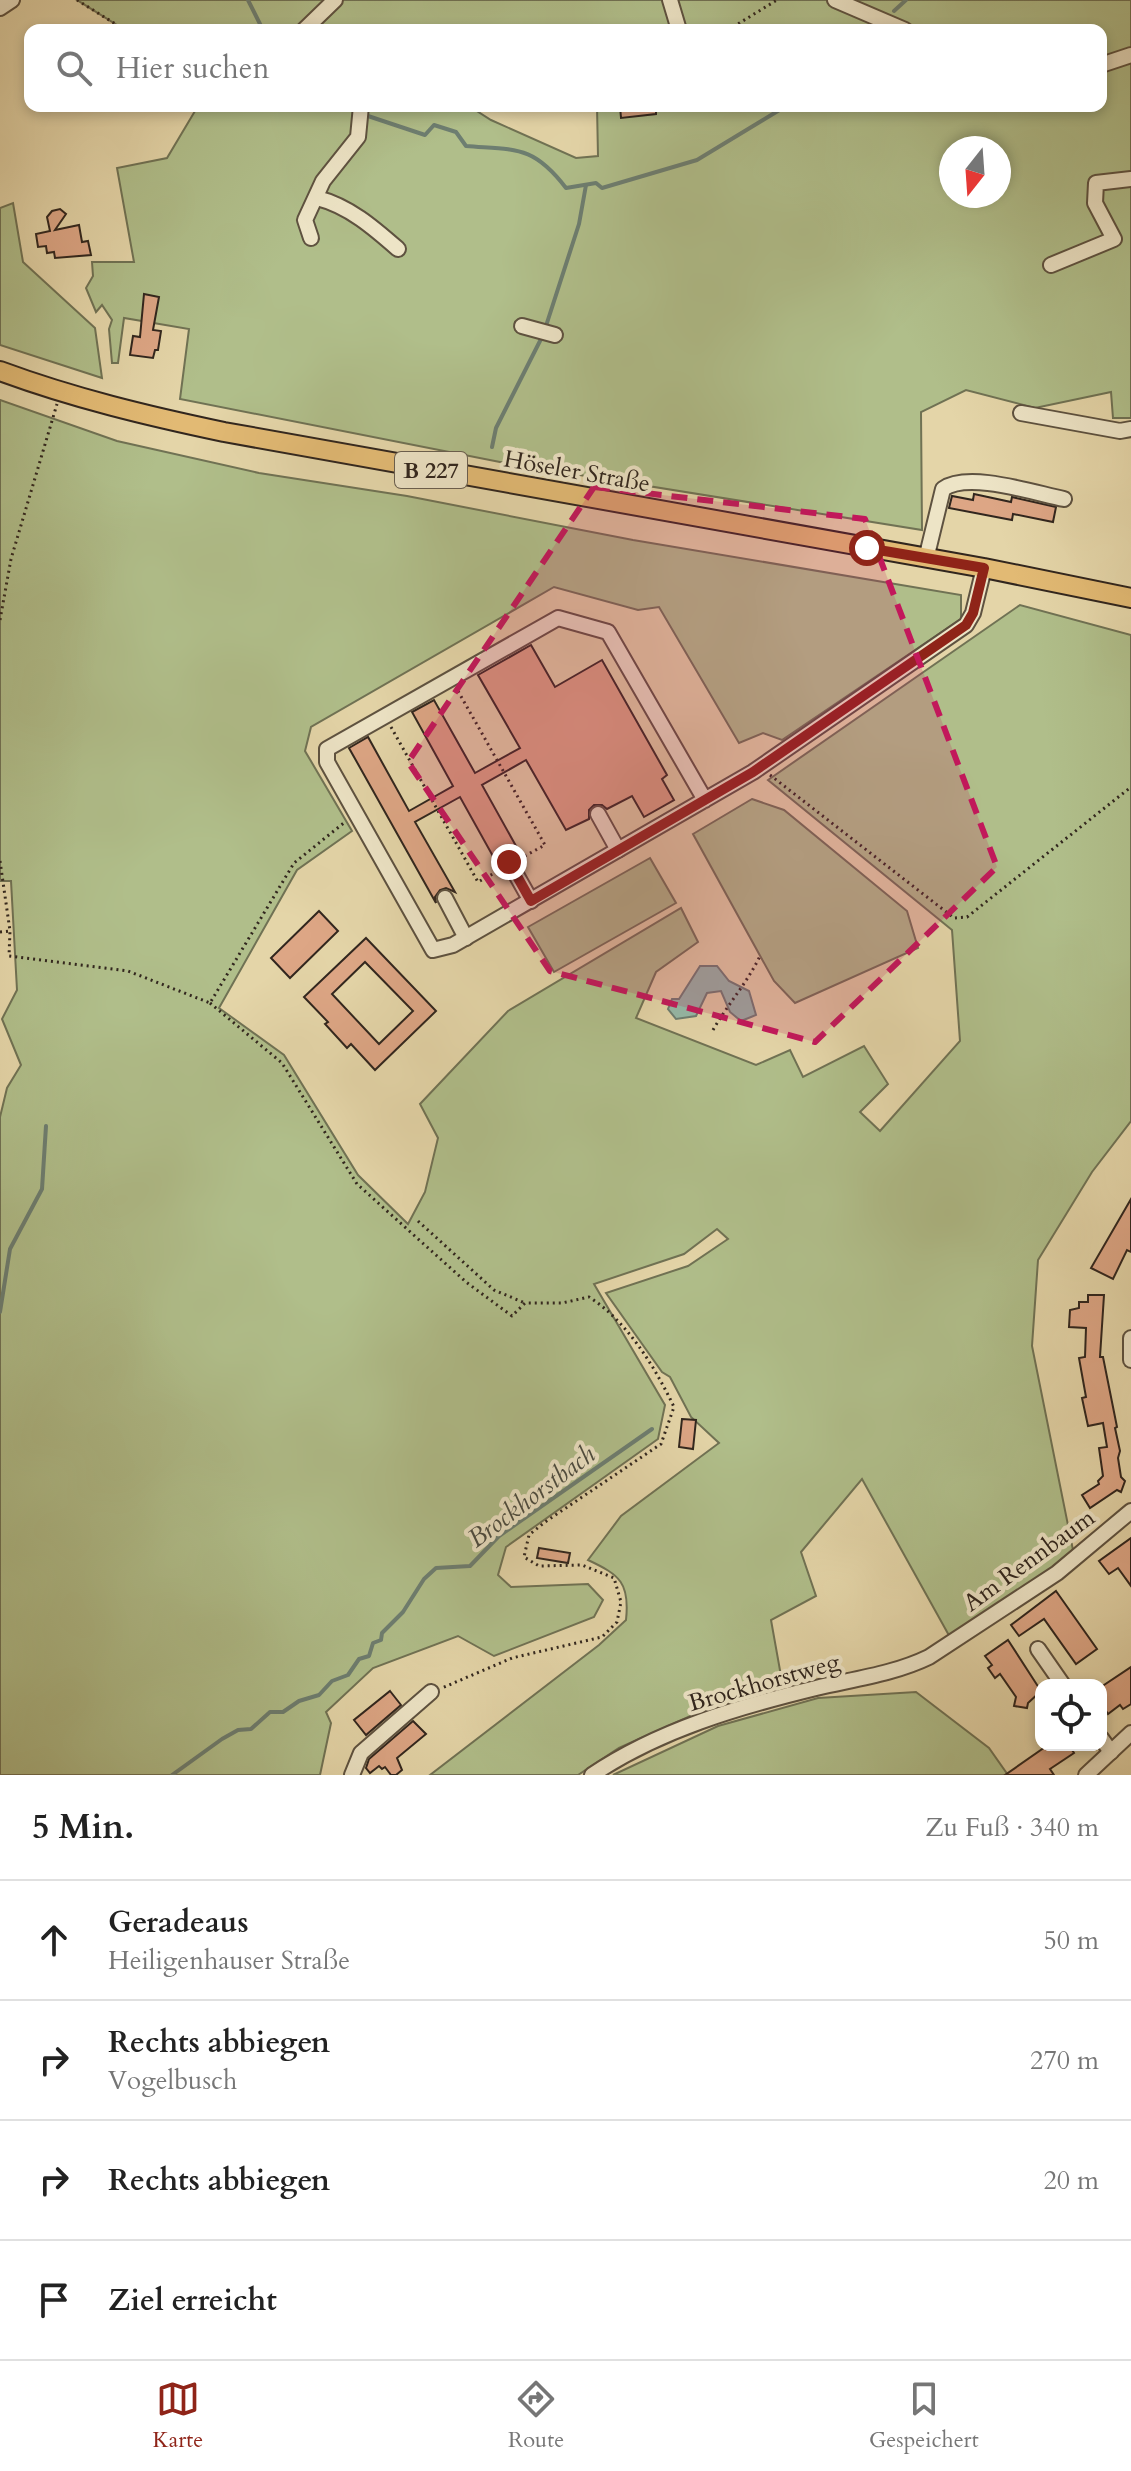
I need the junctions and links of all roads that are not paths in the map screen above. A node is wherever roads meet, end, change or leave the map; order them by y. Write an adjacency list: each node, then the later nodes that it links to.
1 (12, 0): 5 (street)
2 (335, 0): 6 (street)
3 (670, 0): 7 (street)
4 (835, 0): 8 (street)
5 (0, 8)
6 (310, 24)
7 (677, 24)
8 (891, 24)
9 (1131, 55): 10 (street)
10 (1107, 63)
11 (361, 112): 13 (street)
12 (1131, 179): 16 (street)
13 (317, 198): 14 (street); 15 (street)
14 (311, 238)
15 (398, 249)
16 (1051, 265)
17 (522, 326): 18 (street)
18 (555, 335)
19 (0, 371): 23 (main road, Höseler Straße / B 227)
20 (1021, 413): 21 (street)
21 (1131, 429)
22 (1064, 499): 23 (street)
23 (926, 559): 24 (main road, B 227)
24 (984, 568): 25 (main road, B 227); 26 (street)
25 (1131, 598)
26 (705, 800): 28 (street); 32 (street)
27 (598, 814): 28 (street)
28 (618, 850): 31 (street)
29 (509, 863): 31 (street)
30 (445, 898): 32 (street)
31 (531, 901): 32 (street)
32 (466, 938)
33 (1131, 1338): 34 (street)
34 (1131, 1360)
35 (1131, 1511): 36 (street, Am Rennbaum)
36 (952, 1643): 44 (street, Brockhorstweg)
37 (1038, 1649): 38 (street)
38 (1059, 1679)
39 (431, 1692): 43 (street)
40 (1131, 1733): 42 (street)
41 (1107, 1746): 42 (street)
42 (1111, 1752): 45 (street)
43 (352, 1775)
44 (592, 1775)
45 (1086, 1775)

